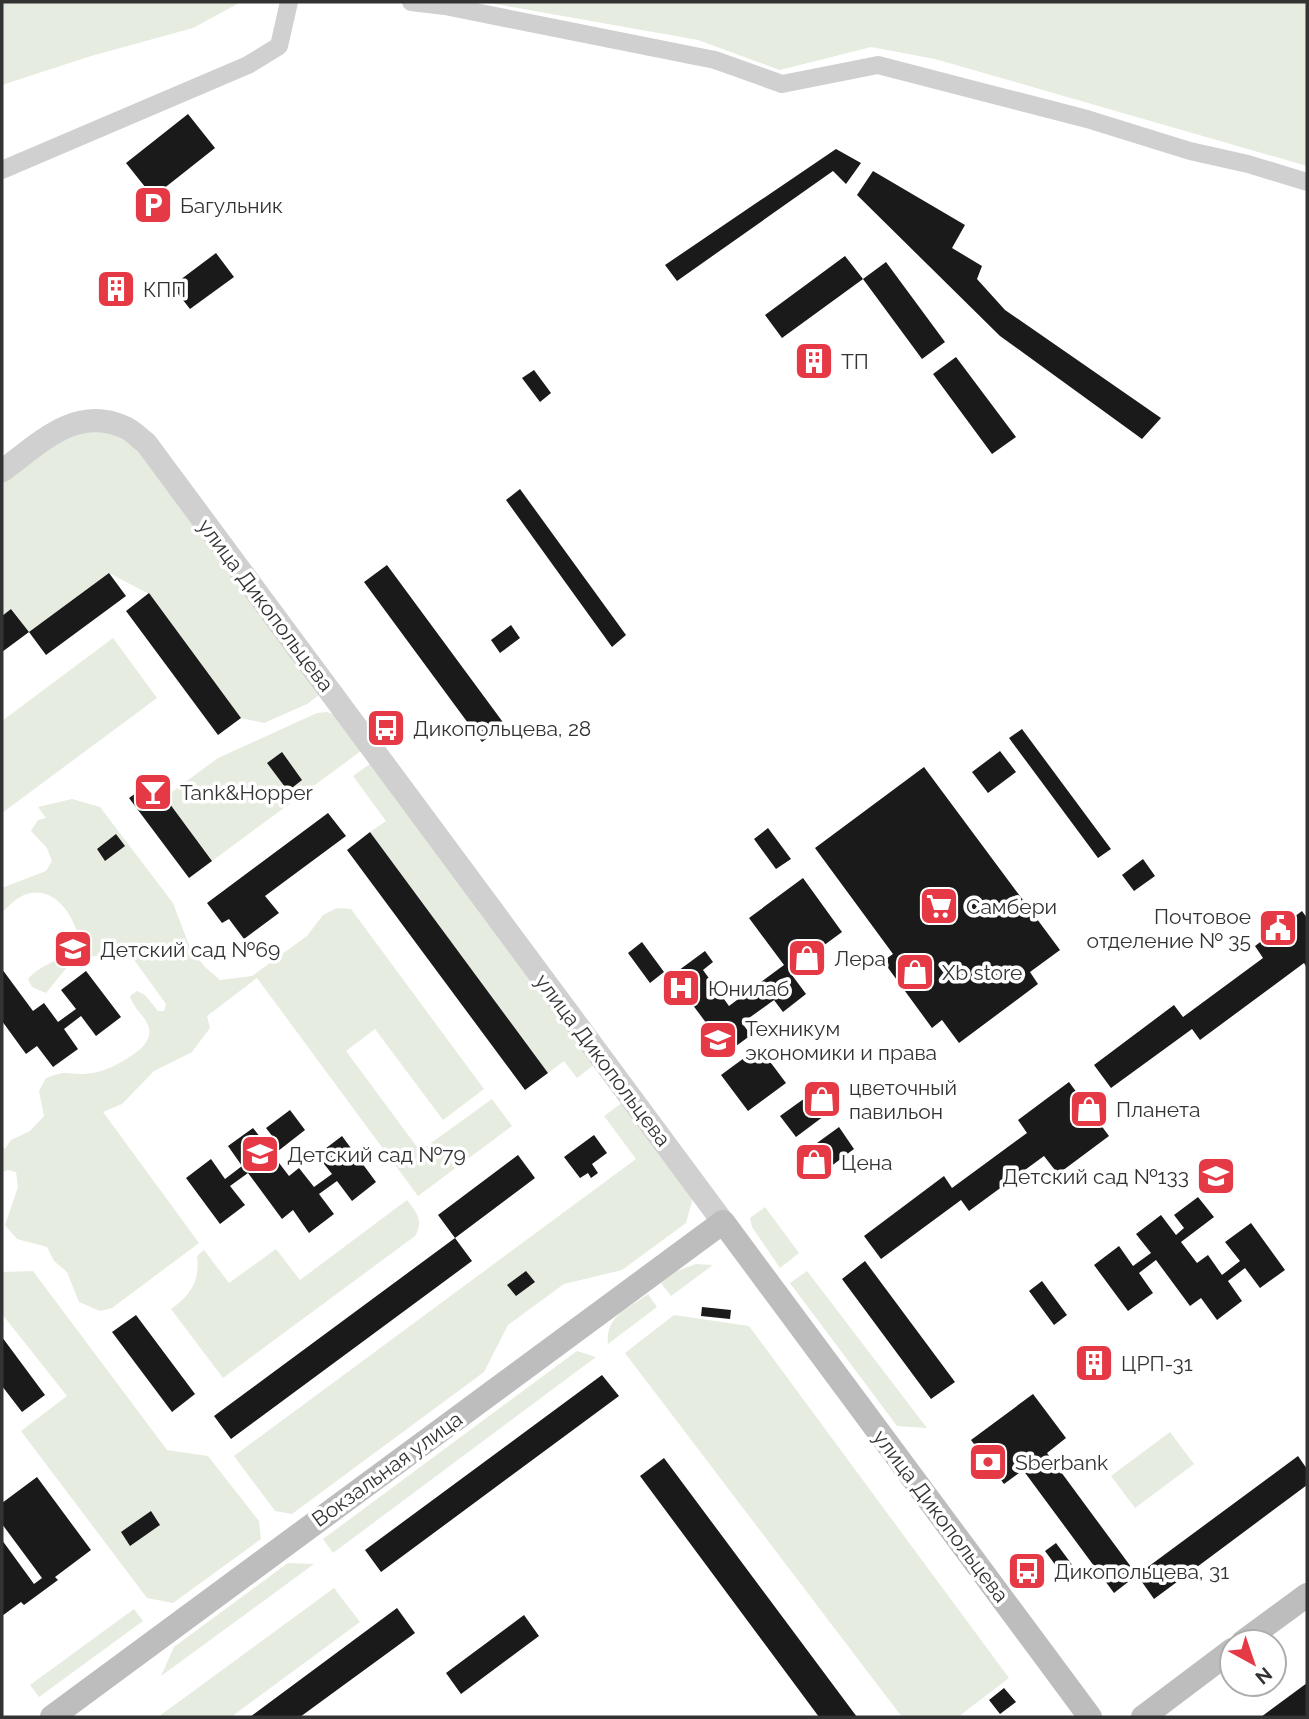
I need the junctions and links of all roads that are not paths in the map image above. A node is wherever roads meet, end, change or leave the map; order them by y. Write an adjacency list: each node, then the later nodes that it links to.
1 (289, 2): 3 (street)
2 (411, 2): 4 (street)
3 (2, 170)
4 (1307, 182)
5 (2, 471): 6 (street, улица Дикопольцева)
6 (723, 1222): 10 (main road, Вокзальная улица); 11 (main road, улица Дикопольцева)
7 (1307, 1595): 8 (main road)
8 (1262, 1628)
9 (1218, 1661): 12 (main road)
10 (52, 1717)
11 (1090, 1717)
12 (1143, 1717)

